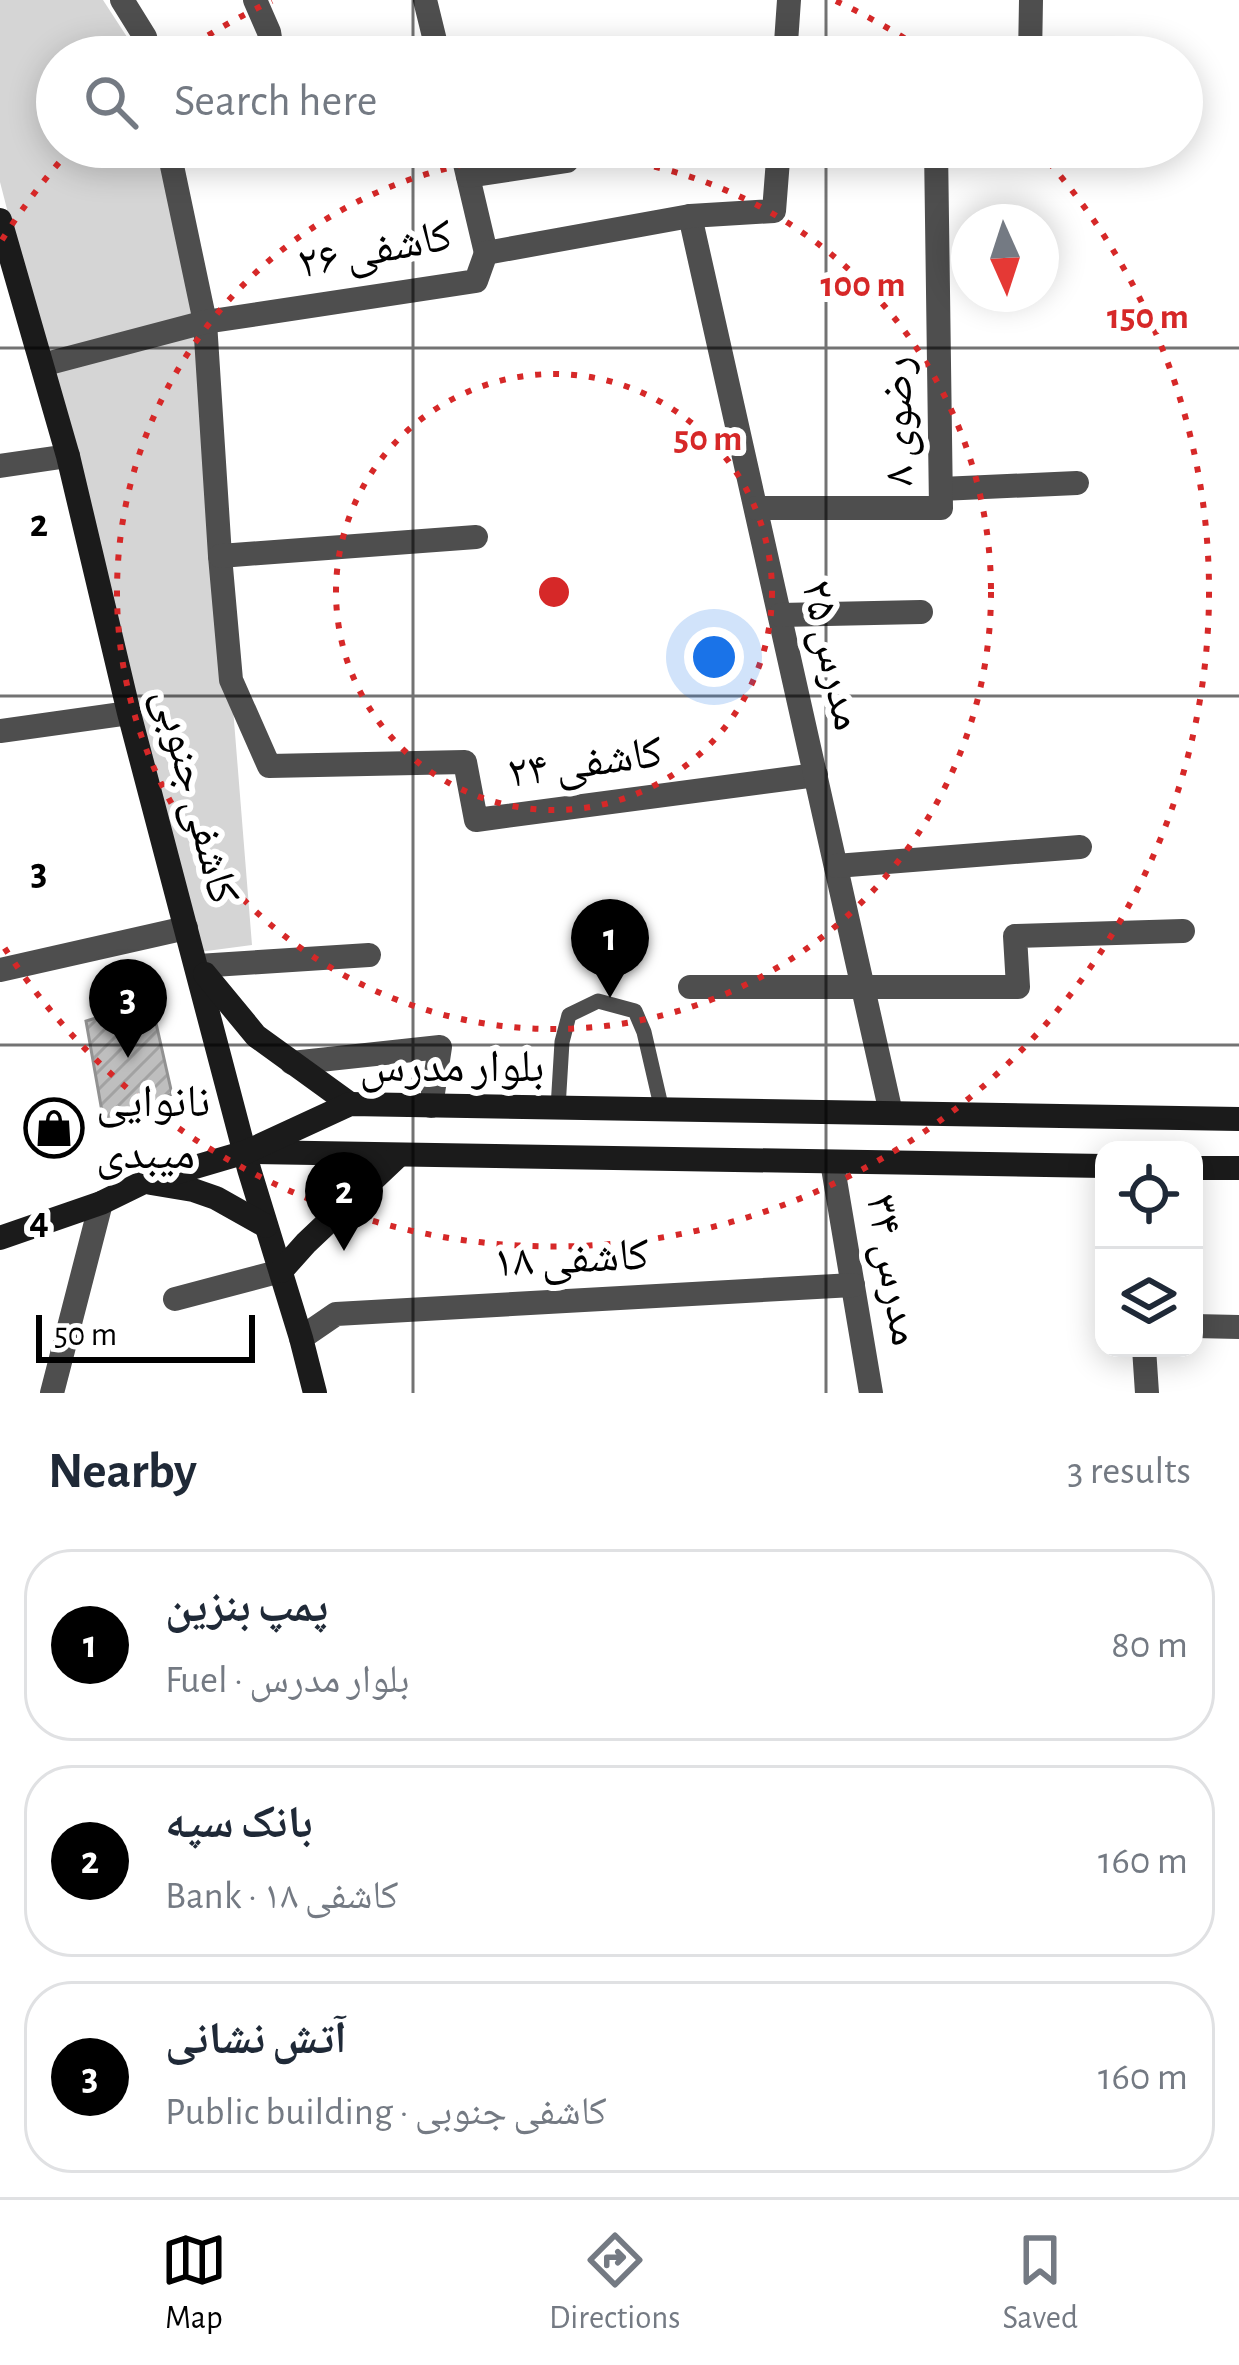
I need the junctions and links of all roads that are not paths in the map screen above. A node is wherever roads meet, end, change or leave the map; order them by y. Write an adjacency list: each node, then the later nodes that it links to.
1 (122, 0): 6 (street)
2 (255, 0): 7 (street)
3 (425, 0): 8 (street)
4 (789, 0): 9 (street)
5 (1031, 0): 10 (street)
6 (145, 36)
7 (270, 36)
8 (434, 36)
9 (786, 36)
10 (1030, 36)
11 (172, 168): 20 (street)
12 (466, 168): 16 (street)
13 (521, 168): 16 (street)
14 (777, 168): 17 (street, کاشفی ۲۶)
15 (936, 168): 25 (street, رضوی ۸)
16 (468, 176): 19 (street)
17 (690, 216): 19 (street, کاشفی ۲۶); 26 (street, مدرس ۲۵)
18 (2, 233): 21 (main road, کاشفی جنوبی)
19 (486, 253): 20 (street, کاشفی ۲۶)
20 (205, 322): 21 (street); 28 (street)
21 (42, 365): 22 (main road, کاشفی جنوبی)
22 (68, 456): 23 (street); 31 (main road, کاشفی جنوبی)
23 (0, 466)
24 (1077, 483): 25 (street)
25 (941, 489): 26 (street, رضوی ۸)
26 (756, 508): 30 (street, مدرس ۲۵)
27 (476, 537): 28 (street)
28 (220, 556): 33 (street, کاشفی ۲۴)
29 (921, 612): 30 (street)
30 (780, 615): 33 (street, مدرس ۲۵)
31 (129, 712): 32 (street); 36 (main road, کاشفی جنوبی)
32 (0, 731)
33 (816, 775): 35 (street, مدرس ۲۵)
34 (1080, 848): 35 (street)
35 (836, 866): 41 (street, مدرس ۲۵)
36 (186, 928): 39 (main road, کاشفی جنوبی); 40 (street)
37 (1183, 932): 41 (street)
38 (369, 955): 39 (street)
39 (198, 965): 43 (main road); 50 (main road, کاشفی جنوبی)
40 (0, 970)
41 (864, 986): 42 (street); 48 (street, مدرس ۲۵)
42 (690, 987)
43 (292, 1064): 44 (main road); 45 (street)
44 (350, 1104): 45 (main road, بلوار مدرس); 50 (main road, بلوار مدرس)
45 (431, 1106): 46 (main road, بلوار مدرس)
46 (558, 1108): 47 (main road, بلوار مدرس); 47 (lane)
47 (662, 1109): 48 (main road, بلوار مدرس)
48 (891, 1113): 49 (main road, بلوار مدرس)
49 (1239, 1119)
50 (246, 1152): 51 (main road, بلوار مدرس); 56 (main road); 58 (main road, کاشفی جنوبی)
51 (400, 1155): 52 (main road, بلوار مدرس); 60 (main road)
52 (832, 1162): 53 (main road, بلوار مدرس); 61 (street, مدرس ۳۴)
53 (1095, 1166)
54 (1203, 1168): 55 (main road)
55 (1239, 1168)
56 (144, 1182): 57 (main road); 58 (main road)
57 (101, 1203): 59 (main road); 67 (street)
58 (266, 1226): 60 (main road, کاشفی جنوبی)
59 (0, 1238)
60 (281, 1271): 62 (street); 65 (main road, کاشفی جنوبی)
61 (853, 1285): 65 (street, کاشفی ۱۸); 69 (street, مدرس ۳۴)
62 (176, 1298)
63 (1203, 1326): 64 (street)
64 (1239, 1327)
65 (301, 1337): 68 (main road, کاشفی جنوبی)
66 (1145, 1357): 70 (street)
67 (52, 1393)
68 (315, 1393)
69 (871, 1393)
70 (1147, 1393)

